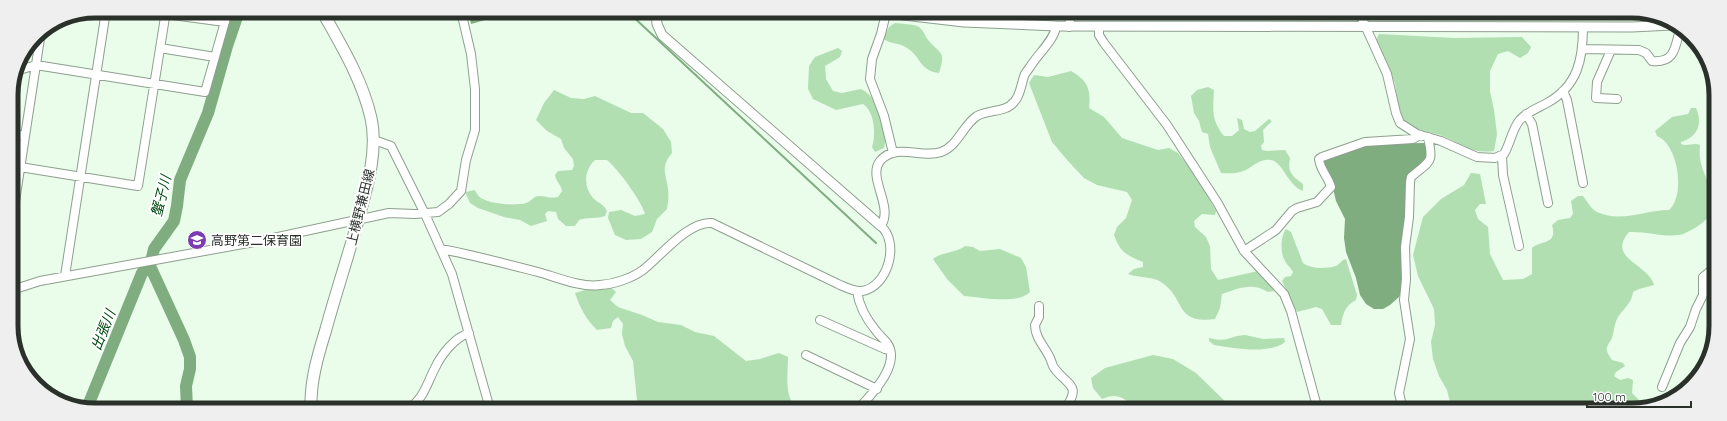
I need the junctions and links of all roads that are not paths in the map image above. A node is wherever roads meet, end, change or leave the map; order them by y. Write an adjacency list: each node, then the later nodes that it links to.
1 (105, 18): 27 (street)
2 (165, 18): 21 (street)
3 (201, 18): 12 (street)
4 (226, 18): 12 (street)
5 (326, 18): 36 (main road, 上横野兼田線)
6 (463, 18): 44 (street)
7 (656, 18): 46 (street)
8 (882, 18): 37 (street)
9 (931, 18): 14 (street)
10 (1070, 18): 15 (street)
11 (1362, 18): 17 (street)
12 (225, 22): 24 (street)
13 (1664, 25): 18 (street)
14 (1056, 26): 15 (street); 37 (street)
15 (1068, 26): 16 (street)
16 (1099, 27): 17 (street); 49 (street)
17 (1366, 27): 18 (street); 33 (street)
18 (1584, 27): 22 (street)
19 (1679, 34): 23 (street)
20 (39, 43): 25 (street)
21 (160, 48): 24 (street); 28 (street)
22 (1583, 49): 23 (street); 29 (street)
23 (1611, 50): 30 (street)
24 (215, 57): 28 (street)
25 (36, 65): 26 (street); 27 (street); 34 (street)
26 (23, 69)
27 (96, 75): 28 (street); 40 (street)
28 (154, 84): 40 (street)
29 (1563, 91): 31 (street); 42 (street)
30 (1617, 99)
31 (1526, 114): 38 (street); 43 (street)
32 (18, 135): 34 (street)
33 (1420, 135): 35 (street); 49 (street)
34 (24, 136): 39 (street)
35 (1428, 138): 38 (street); 67 (street)
36 (374, 140): 44 (street); 45 (main road, 上横野兼田線)
37 (893, 153): 46 (street)
38 (1502, 156): 47 (street)
39 (20, 167): 40 (street); 41 (street)
40 (80, 178): 51 (street)
41 (18, 180)
42 (1583, 183)
43 (1548, 203)
44 (425, 214): 45 (street); 48 (street)
45 (359, 220): 51 (street); 61 (main road, 上横野兼田線)
46 (881, 226): 53 (street)
47 (1519, 246)
48 (442, 250): 53 (street); 56 (street)
49 (1244, 251): 66 (street)
50 (1709, 272): 59 (street)
51 (65, 276): 52 (street)
52 (18, 288)
53 (857, 291): 57 (street)
54 (1039, 306): 65 (street)
55 (820, 320): 57 (street)
56 (469, 333): 62 (street); 63 (street)
57 (890, 350): 60 (street)
58 (806, 355): 60 (street)
59 (1662, 387)
60 (876, 389): 64 (street)
61 (311, 403)
62 (416, 403)
63 (488, 403)
64 (863, 403)
65 (1069, 403)
66 (1316, 403)
67 (1401, 403)

